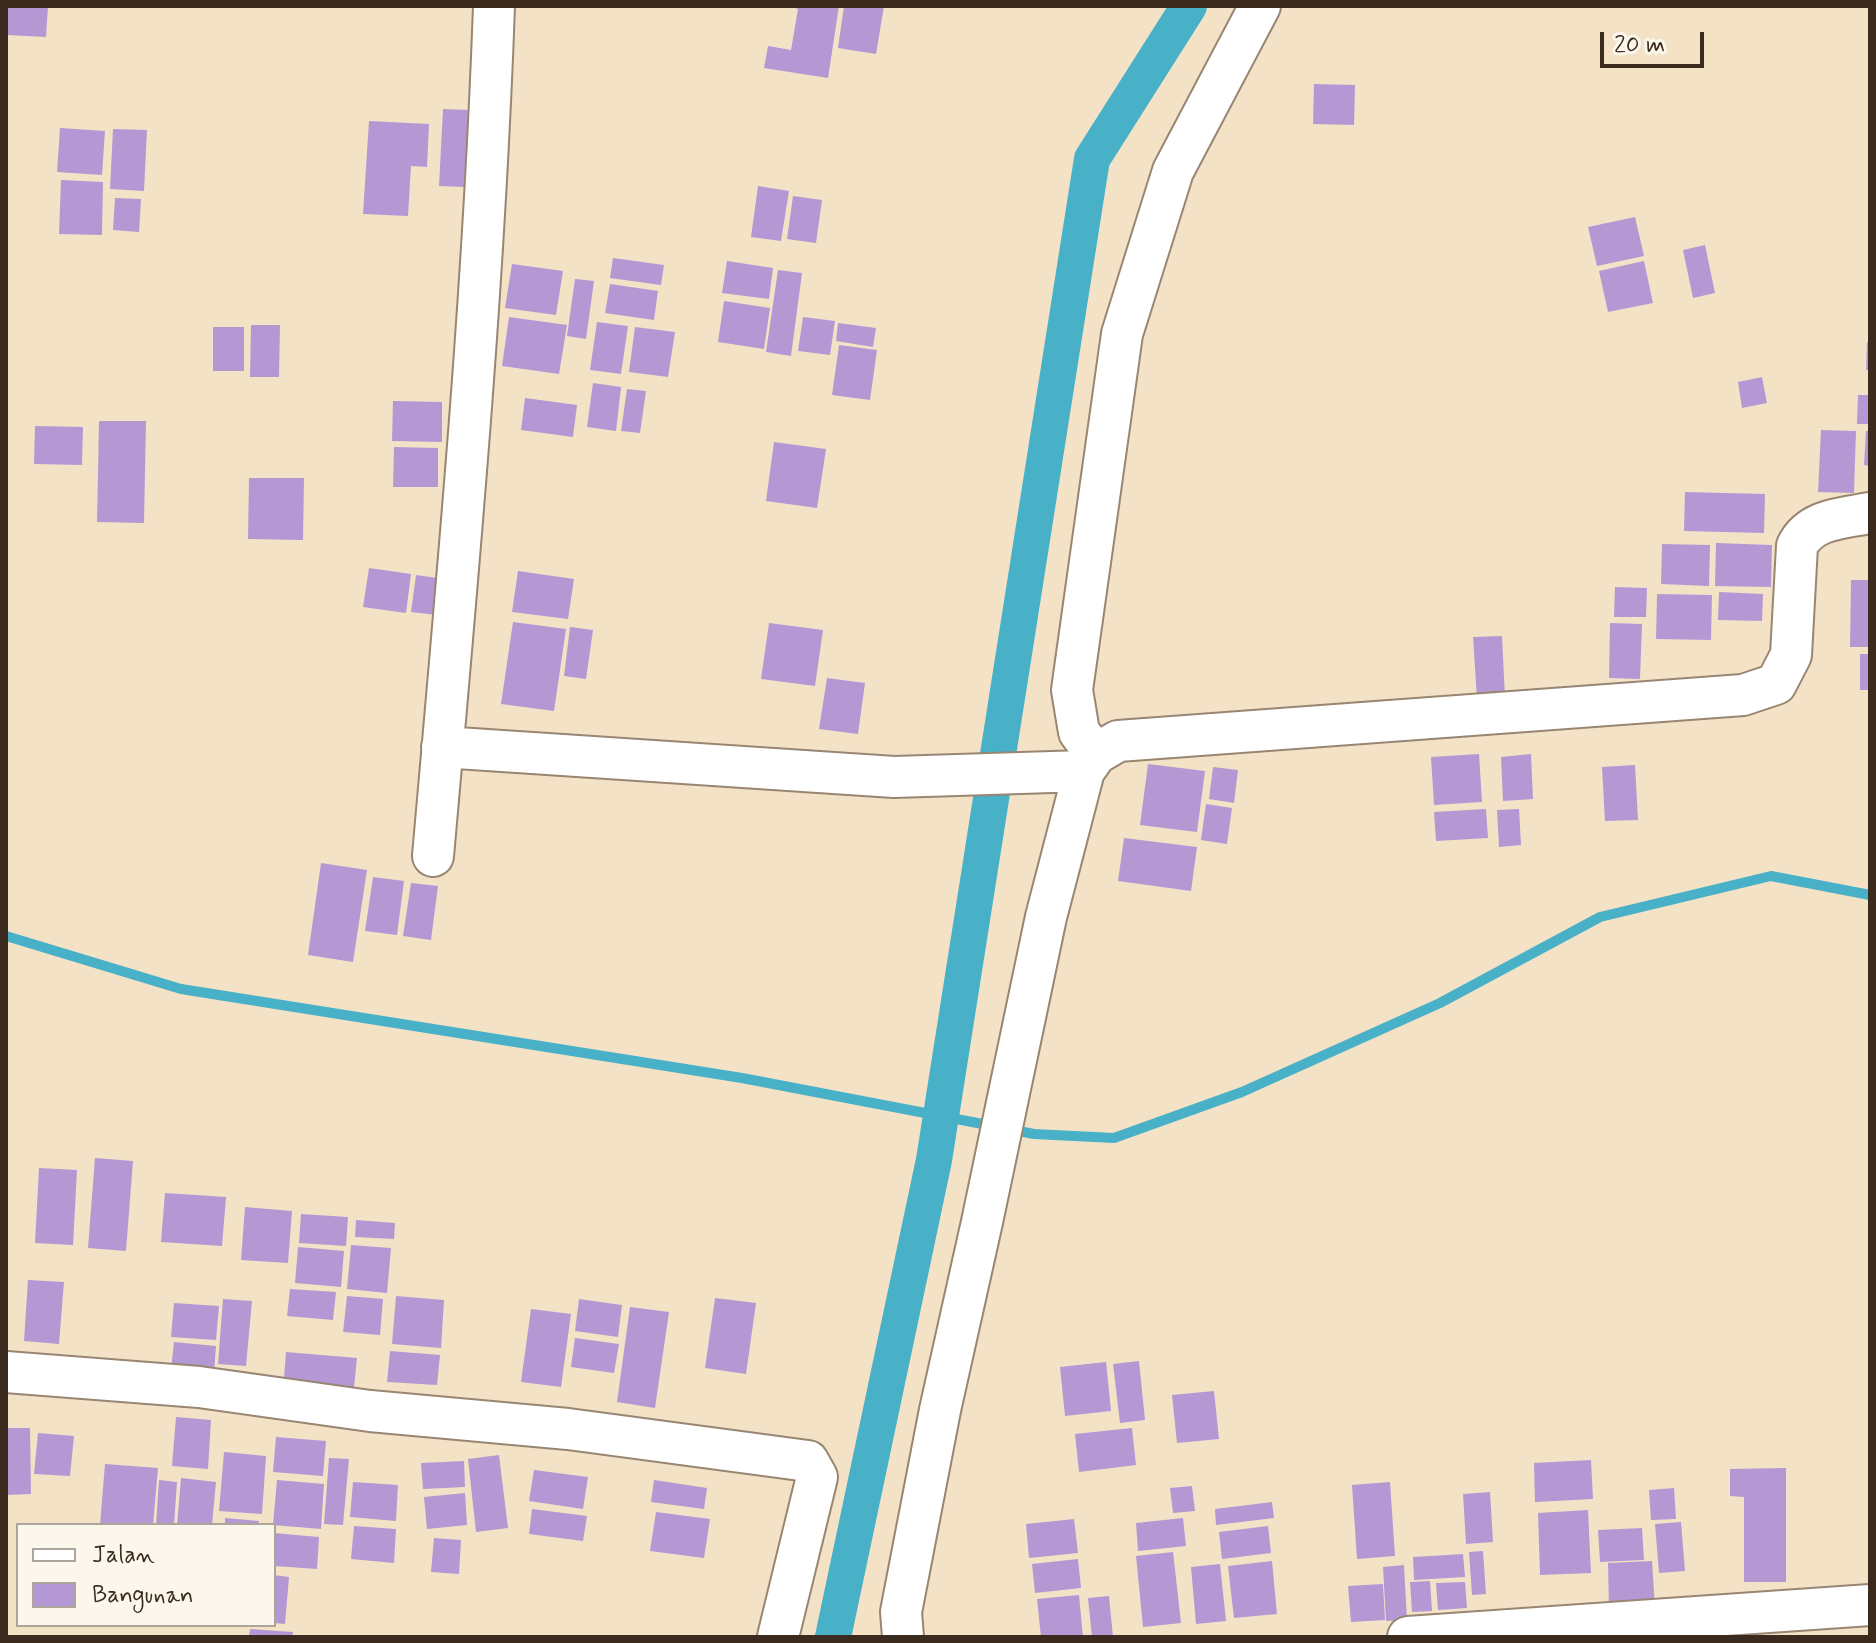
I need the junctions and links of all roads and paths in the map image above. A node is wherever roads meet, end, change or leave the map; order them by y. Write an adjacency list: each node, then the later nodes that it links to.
1 (494, 6): 4 (street)
2 (1260, 6): 5 (street)
3 (1870, 513): 5 (street)
4 (442, 747): 5 (street); 6 (street)
5 (1090, 762): 10 (street)
6 (433, 856)
7 (6, 1372): 9 (street)
8 (1870, 1605): 11 (street)
9 (778, 1637)
10 (903, 1637)
11 (1408, 1637)

